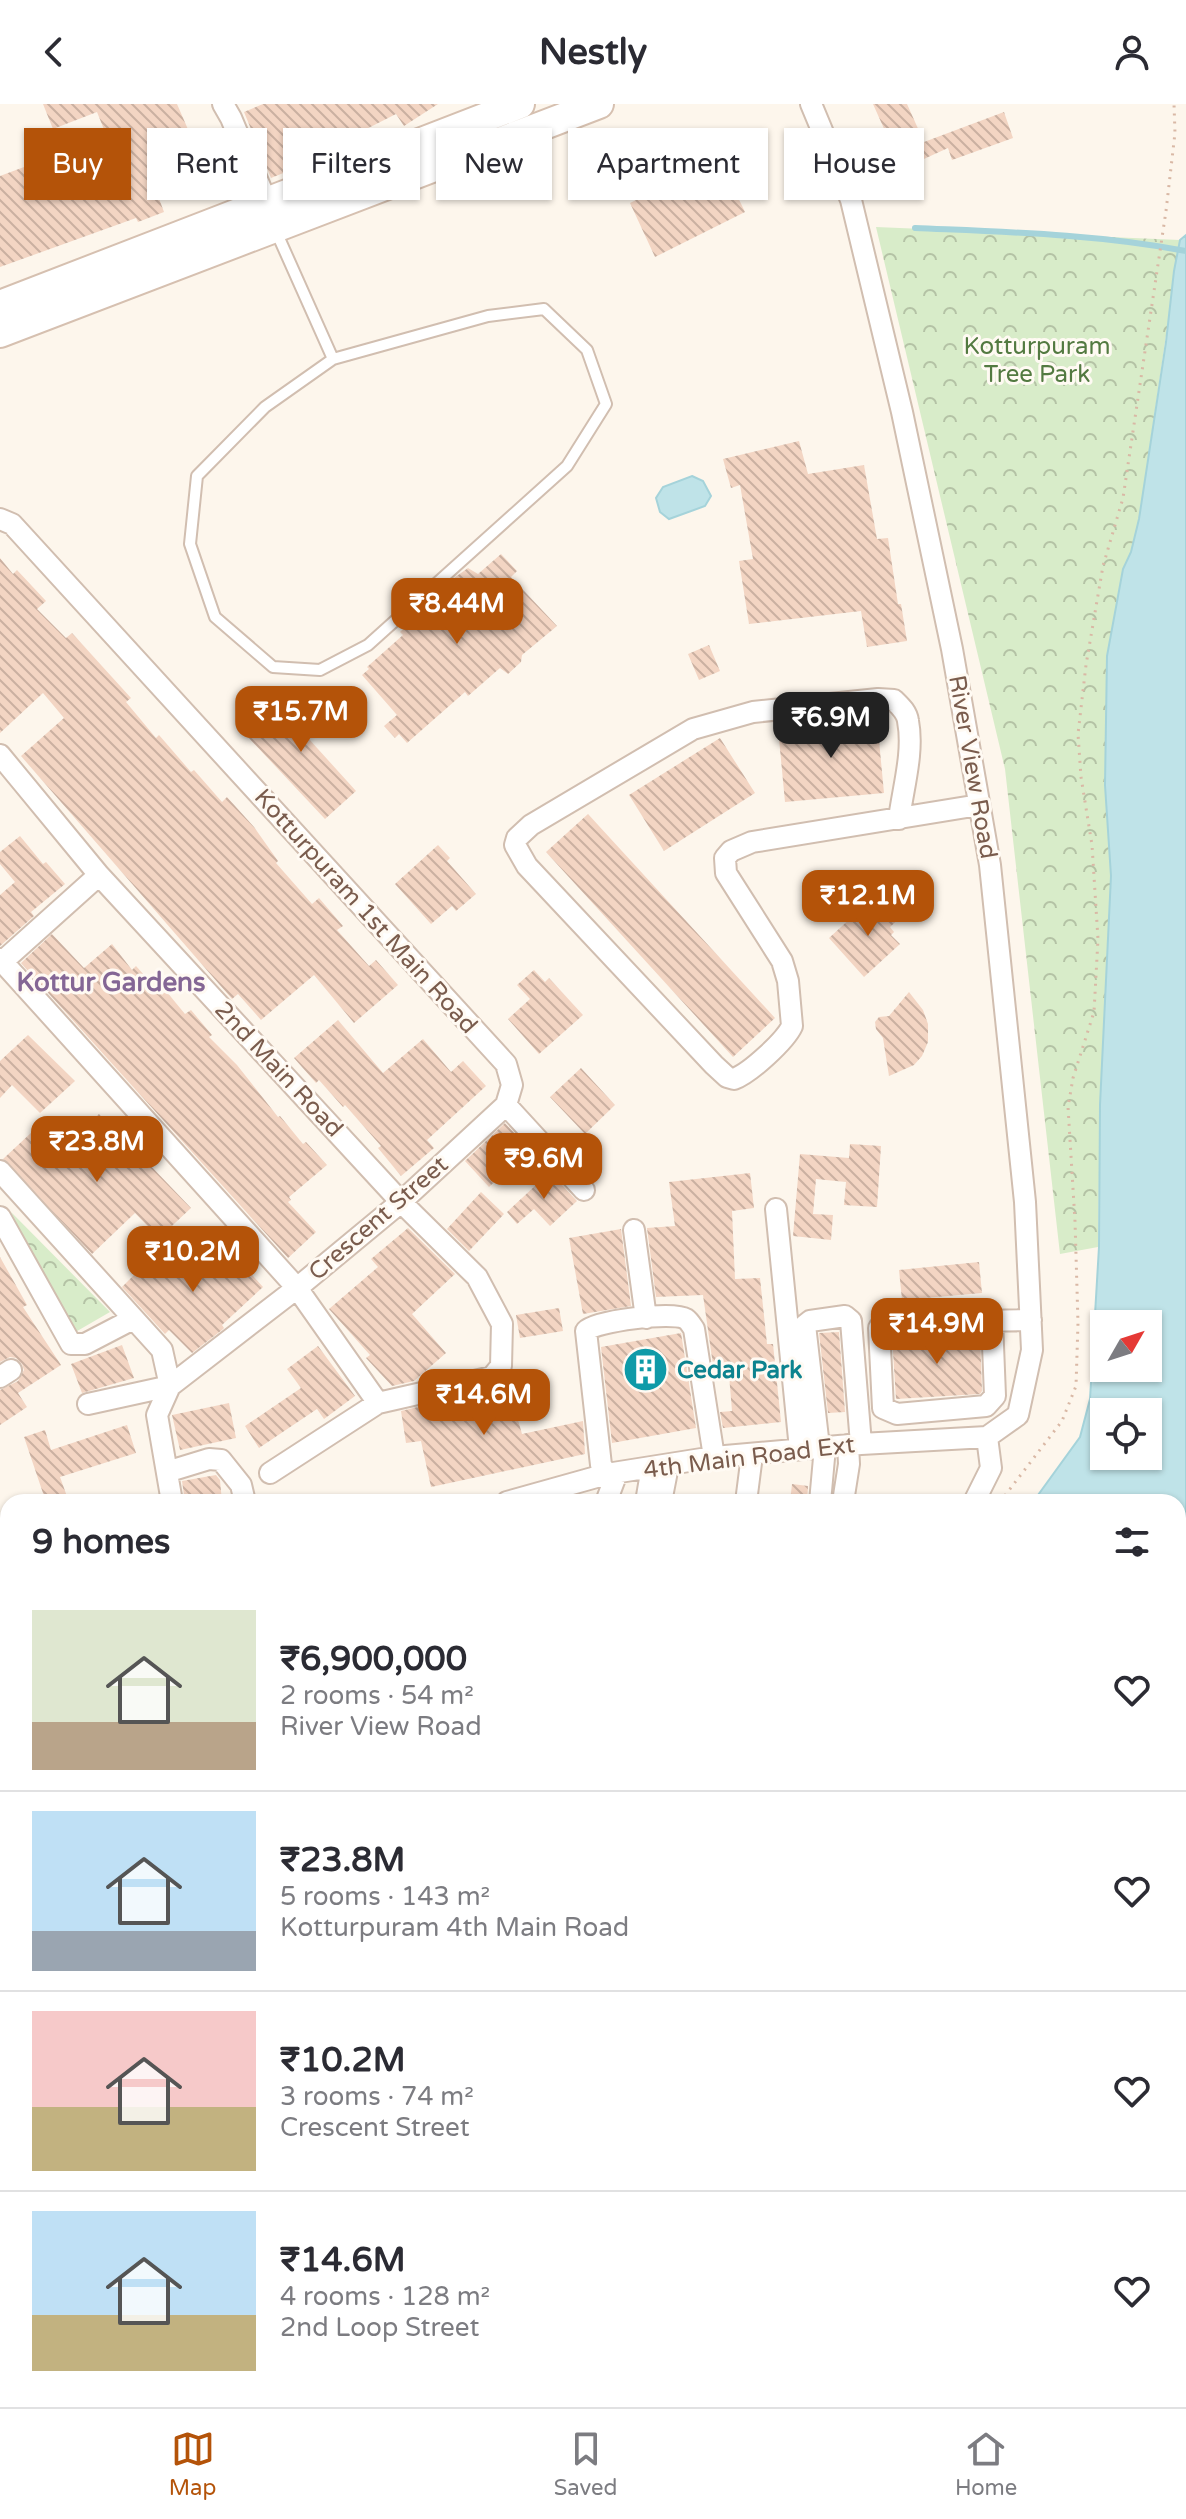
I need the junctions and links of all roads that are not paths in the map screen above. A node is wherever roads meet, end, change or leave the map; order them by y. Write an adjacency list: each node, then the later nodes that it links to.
1 (223, 104): 5 (street)
2 (520, 104): 5 (main road)
3 (599, 104): 5 (main road)
4 (811, 104): 11 (street, River View Road)
5 (271, 214): 6 (main road); 7 (main road); 8 (lane)
6 (0, 305)
7 (0, 333)
8 (333, 359): 8 (lane)
9 (0, 519): 15 (street, Kotturpuram 1st Main Road)
10 (0, 755): 13 (street, 2nd Main Road)
11 (979, 805): 12 (street); 26 (street, River View Road)
12 (899, 819): 12 (street)
13 (99, 875): 14 (street); 18 (street, 2nd Main Road)
14 (1, 961): 22 (street)
15 (506, 1105): 17 (street); 18 (street, Crescent Street)
16 (0, 1171): 24 (street)
17 (584, 1190)
18 (401, 1202): 22 (street, Crescent Street); 28 (street, 2nd Main Road)
19 (776, 1209): 32 (street)
20 (0, 1217): 24 (street)
21 (634, 1230): 23 (street)
22 (297, 1288): 27 (street, Crescent Street); 28 (street)
23 (646, 1318): 34 (street); 38 (street)
24 (133, 1319): 27 (street)
25 (992, 1320): 25 (street); 26 (street)
26 (1031, 1320): 30 (street, River View Road)
27 (170, 1386): 29 (street); 36 (street)
28 (378, 1403): 37 (street)
29 (88, 1404)
30 (990, 1436): 31 (street, 4th Main Road Ext); 48 (street)
31 (854, 1444): 32 (street, 4th Main Road Ext); 32 (street); 47 (street)
32 (815, 1448): 33 (street, 4th Main Road Ext); 46 (street)
33 (752, 1455): 34 (street, 4th Main Road Ext); 45 (street)
34 (714, 1457): 35 (street, 4th Main Road Ext)
35 (660, 1466): 38 (street, 4th Main Road Ext); 43 (street); 44 (street)
36 (167, 1468): 40 (street); 41 (street)
37 (270, 1473)
38 (612, 1474): 39 (street, 4th Main Road Ext); 42 (street)
39 (576, 1492)
40 (171, 1494)
41 (243, 1494)
42 (608, 1494)
43 (649, 1494)
44 (661, 1494)
45 (747, 1494)
46 (819, 1494)
47 (844, 1494)
48 (978, 1494)

